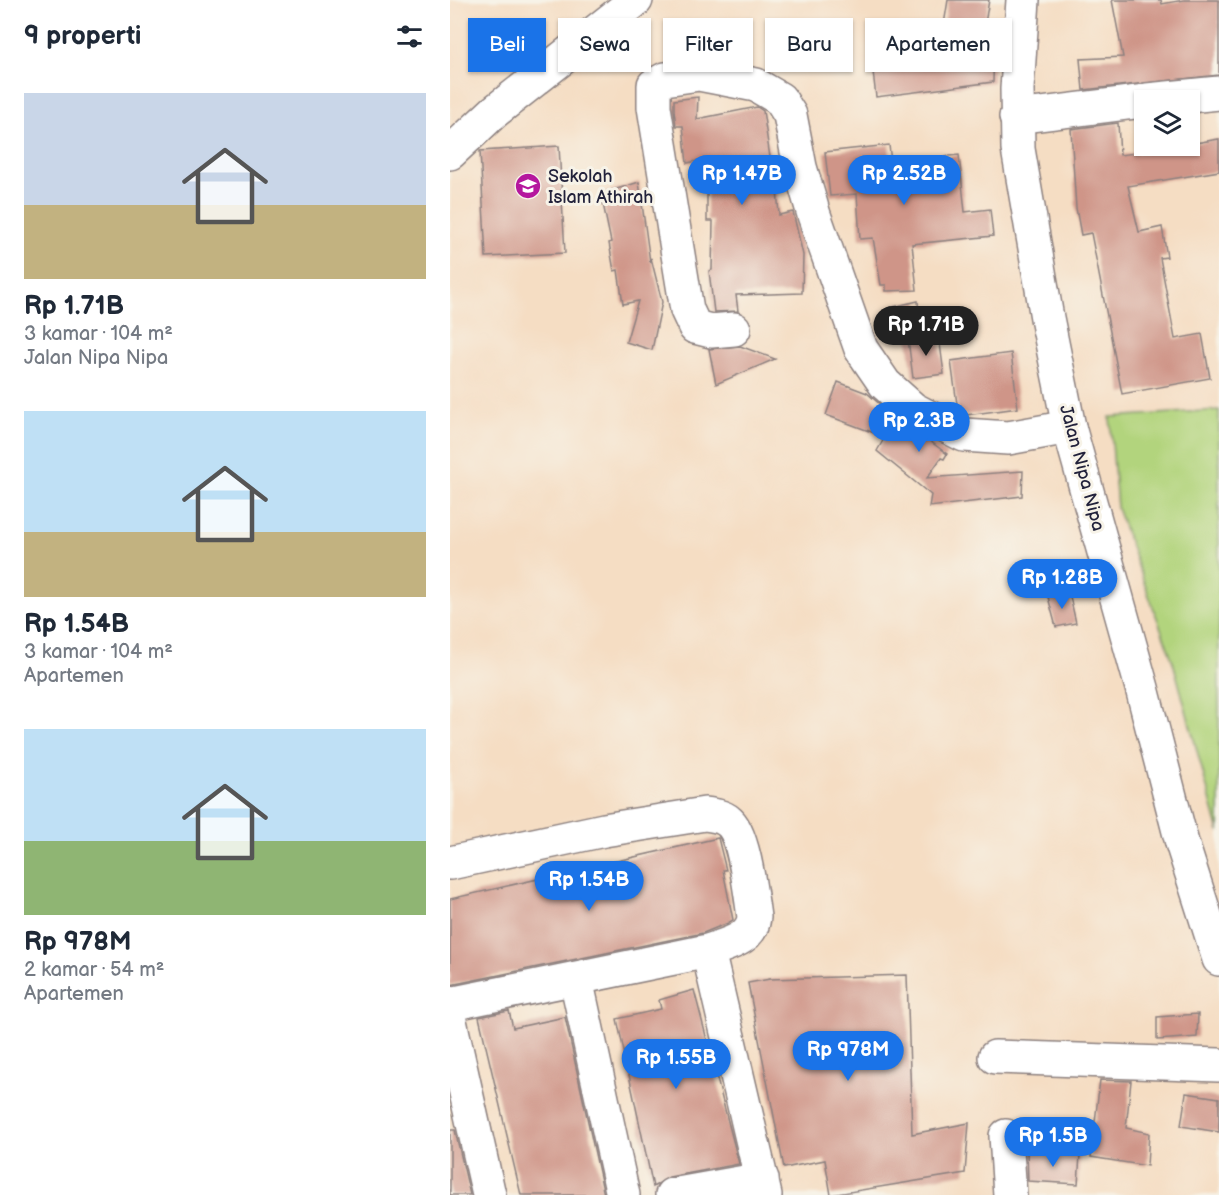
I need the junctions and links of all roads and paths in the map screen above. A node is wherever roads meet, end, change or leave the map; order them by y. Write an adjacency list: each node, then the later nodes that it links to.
1 (636, 0): 7 (street)
2 (1023, 0): 6 (street, Jalan Nipa Nipa)
3 (1219, 93): 4 (street)
4 (1200, 95)
5 (1134, 102): 6 (street)
6 (1016, 117): 9 (street, Jalan Nipa Nipa)
7 (450, 153)
8 (734, 329): 9 (street)
9 (1069, 427): 12 (street, Jalan Nipa Nipa)
10 (450, 863): 11 (street)
11 (708, 951): 13 (street); 19 (street)
12 (1219, 959)
13 (576, 979): 14 (street); 21 (street)
14 (450, 1004)
15 (450, 1021): 20 (street)
16 (995, 1057): 17 (street)
17 (1219, 1065)
18 (1006, 1136): 23 (street)
19 (764, 1187): 22 (street)
20 (489, 1195)
21 (623, 1195)
22 (672, 1195)
23 (1010, 1195)

